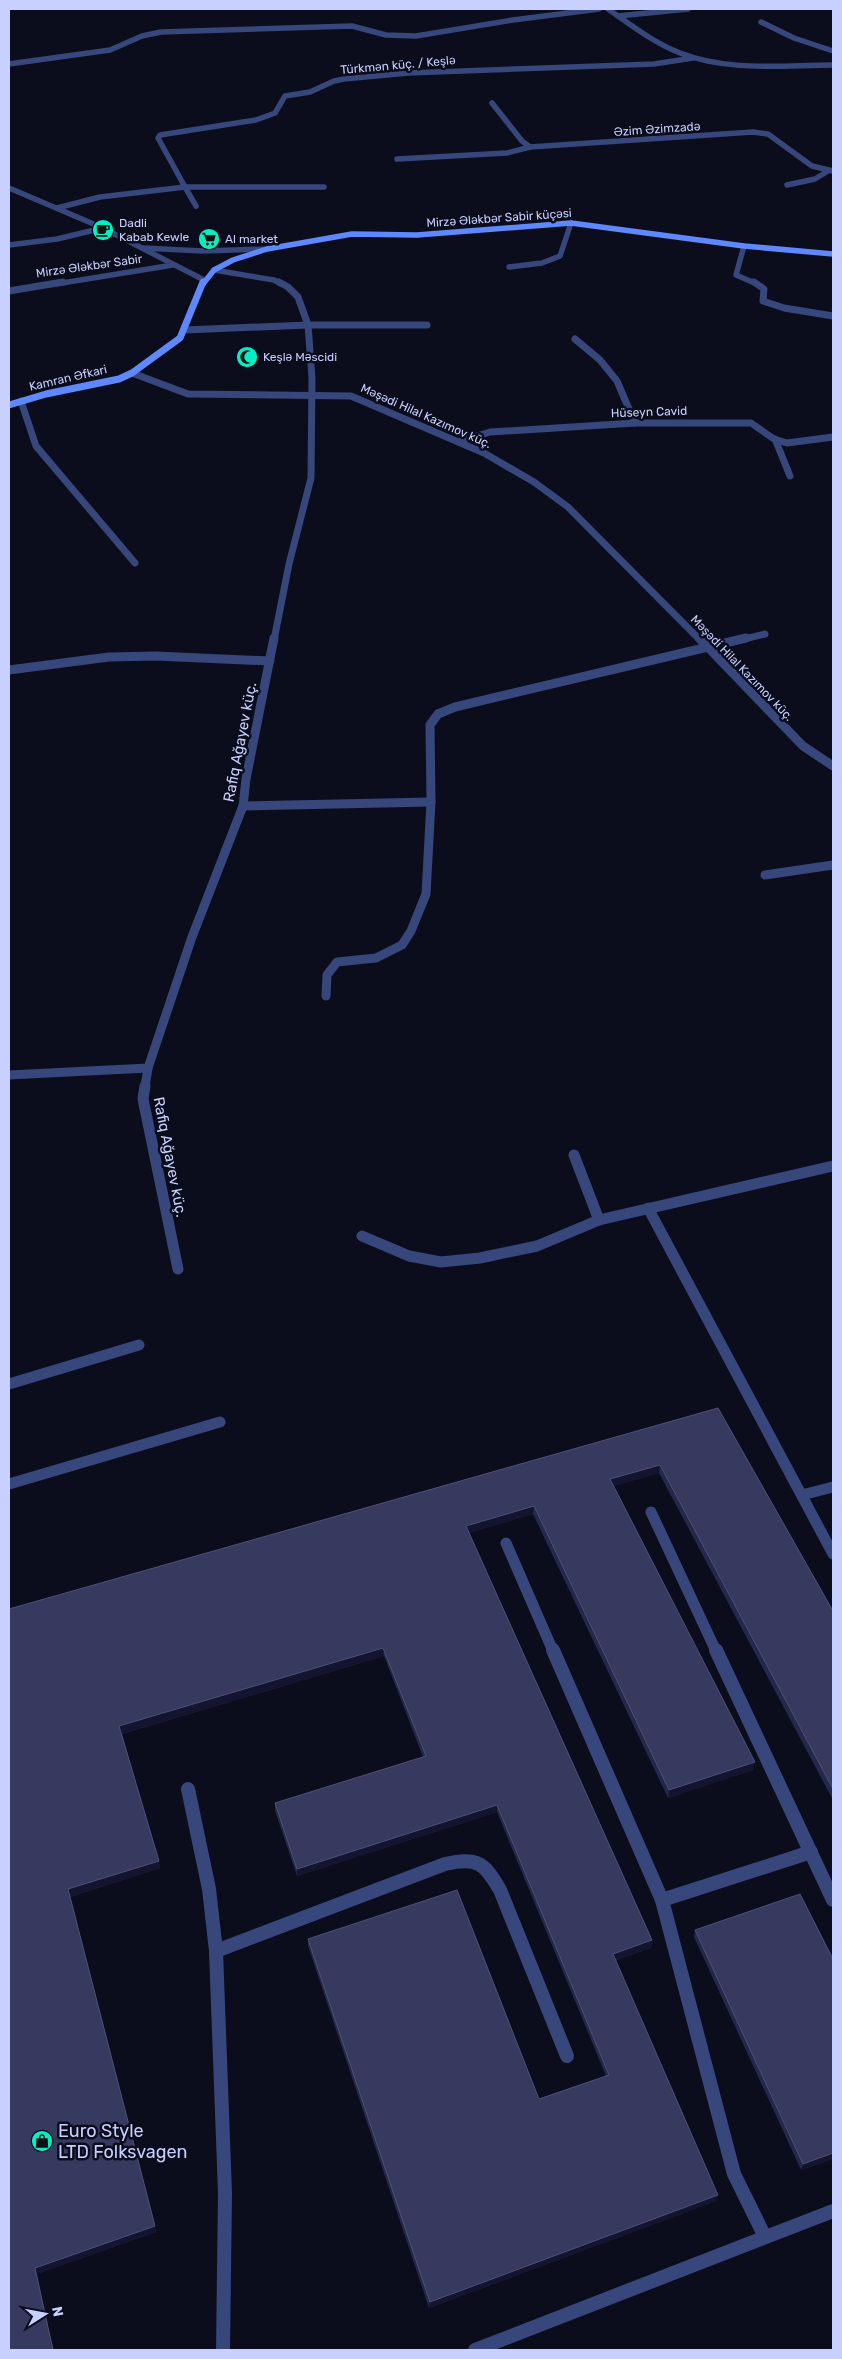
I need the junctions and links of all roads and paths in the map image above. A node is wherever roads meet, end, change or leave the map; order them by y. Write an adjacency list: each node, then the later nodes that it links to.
1 (599, 9): 8 (street)
2 (608, 9): 4 (street)
3 (688, 9): 4 (street)
4 (618, 16): 7 (street)
5 (761, 22): 6 (street)
6 (833, 51)
7 (693, 58): 9 (street); 15 (street, Türkmən küç. / Keşlə)
8 (9, 64)
9 (833, 65)
10 (492, 103): 11 (street)
11 (530, 147): 12 (street, Əzim Əzimzadə); 13 (street, Əzim Əzimzadə)
12 (397, 159)
13 (831, 171): 14 (street)
14 (787, 185)
15 (185, 187): 16 (street); 18 (street); 19 (street)
16 (324, 187)
17 (9, 188): 19 (street)
18 (196, 206)
19 (57, 208): 21 (street)
20 (571, 223): 23 (street, Mirzə Ələkbər Sabir küçəsi); 25 (street, Mirzə Ələkbər Sabir küçəsi); 28 (street)
21 (103, 228): 22 (street); 24 (street)
22 (9, 245)
23 (744, 246): 26 (street, Mirzə Ələkbər Sabir küçəsi); 32 (street)
24 (139, 247): 25 (street); 27 (street)
25 (267, 249): 29 (street, Mirzə Ələkbər Sabir küçəsi)
26 (833, 254)
27 (173, 266): 30 (street); 31 (street, Mirzə Ələkbər Sabir)
28 (509, 267)
29 (214, 270): 30 (street, Mirzə Ələkbər Sabir küçəsi); 34 (street, Rafiq Ağayev küç.)
30 (204, 280): 35 (street)
31 (9, 291)
32 (833, 316)
33 (427, 324): 34 (street)
34 (308, 325): 35 (street); 38 (street, Rafiq Ağayev küç.)
35 (185, 330): 37 (street, Kamran Əfkari)
36 (576, 339): 41 (street)
37 (132, 372): 38 (street, Məşədi Hilal Kazımov küç.); 39 (street, Kamran Əfkari)
38 (311, 394): 44 (street, Məşədi Hilal Kazımov küç.); 49 (street, Rafiq Ağayev küç.)
39 (21, 401): 40 (street, Kamran Əfkari); 46 (street)
40 (9, 405)
41 (635, 422): 43 (street, Hüseyn Cavid); 44 (street, Hüseyn Cavid)
42 (833, 436): 43 (street)
43 (775, 439): 45 (street)
44 (460, 441): 48 (street, Məşədi Hilal Kazımov küç.)
45 (790, 476)
46 (135, 563)
47 (766, 634): 48 (street)
48 (707, 649): 51 (street, Məşədi Hilal Kazımov küç.); 52 (street)
49 (270, 661): 50 (street); 53 (street, Rafiq Ağayev küç.)
50 (9, 670)
51 (833, 766)
52 (432, 802): 53 (street); 56 (street)
53 (243, 806): 57 (street, Rafiq Ağayev küç.)
54 (833, 865): 55 (street)
55 (765, 875)
56 (326, 996)
57 (148, 1068): 58 (street); 64 (street, Rafiq Ağayev küç.)
58 (9, 1075)
59 (574, 1156): 62 (street)
60 (833, 1166): 61 (street)
61 (648, 1208): 62 (street); 70 (street)
62 (599, 1220): 63 (street)
63 (362, 1236)
64 (178, 1269)
65 (139, 1345): 66 (street)
66 (9, 1384)
67 (220, 1422): 68 (street)
68 (9, 1484)
69 (833, 1487): 70 (street)
70 (802, 1495): 73 (street)
71 (651, 1512): 75 (street)
72 (506, 1543): 76 (street)
73 (833, 1554)
74 (188, 1789): 78 (street)
75 (811, 1852): 76 (street); 77 (street)
76 (662, 1900): 81 (street)
77 (833, 1900)
78 (216, 1951): 79 (street); 82 (street)
79 (567, 2056)
80 (833, 2210): 81 (street)
81 (766, 2237): 83 (street)
82 (223, 2350)
83 (475, 2350)

